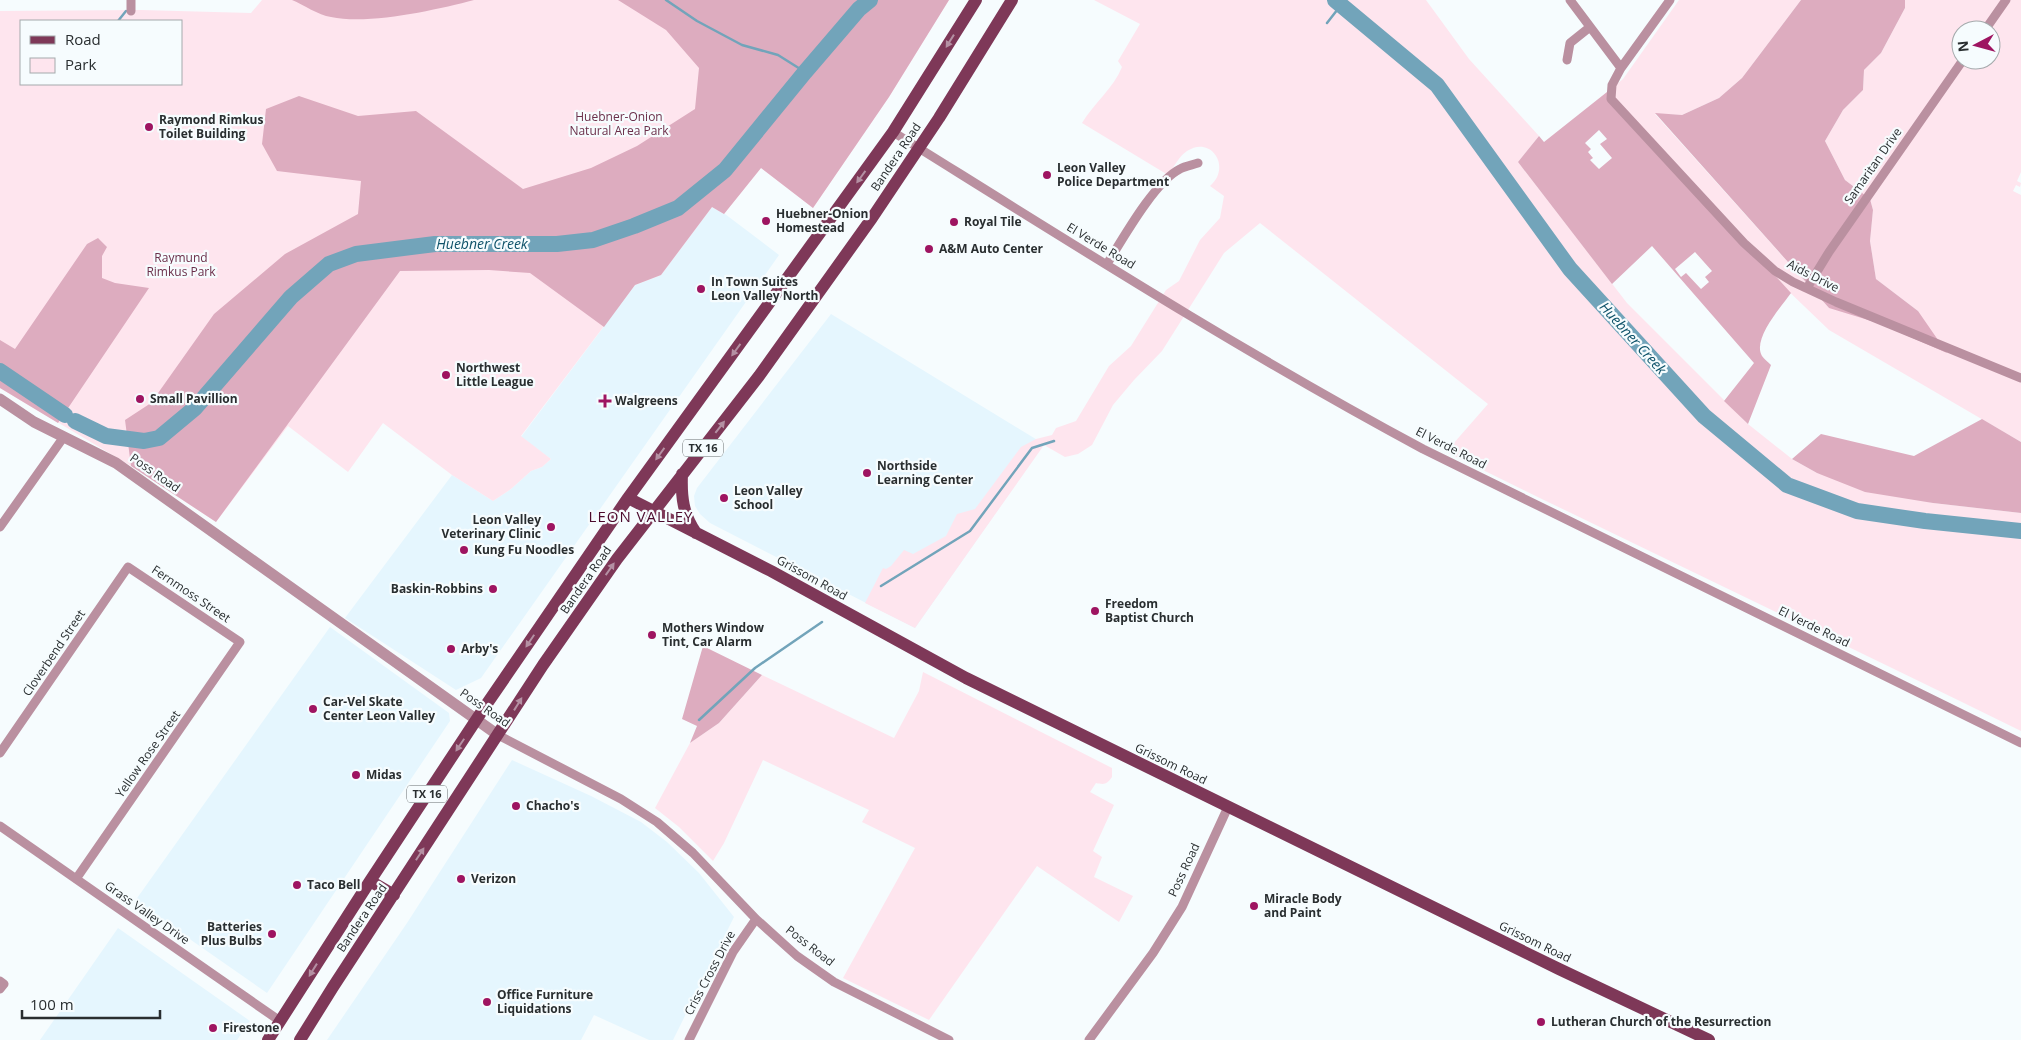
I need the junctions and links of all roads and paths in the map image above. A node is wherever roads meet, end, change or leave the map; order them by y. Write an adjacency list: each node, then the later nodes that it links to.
1 (131, 0): 7 (street)
2 (976, 0): 13 (main road, Bandera Road / TX 16, one-way to 13)
3 (1012, 0): 14 (main road, Bandera Road / TX 16)
4 (1570, 0): 9 (street)
5 (1670, 0): 11 (street)
6 (2006, 0): 8 (street)
7 (131, 11)
8 (1992, 20)
9 (1590, 27): 10 (street); 11 (street)
10 (1567, 60)
11 (1621, 68): 17 (street, Aids Drive)
12 (1956, 70): 17 (street, Samaritan Drive)
13 (894, 132): 14 (street, El Verde Road); 22 (main road, Bandera Road / TX 16, one-way to 22)
14 (919, 148): 16 (street, El Verde Road); 21 (main road, Bandera Road / TX 16, one-way to 14)
15 (1198, 163): 16 (street)
16 (1106, 264): 30 (street, El Verde Road)
17 (1808, 288): 18 (street, Aids Drive)
18 (2021, 378)
19 (0, 399): 20 (street, Poss Road)
20 (63, 438): 24 (street); 28 (street, Poss Road)
21 (682, 474): 23 (main road, Bandera Road / TX 16); 25 (main road)
22 (628, 498): 23 (main road, Grissom Road); 28 (main road, Bandera Road / TX 16, one-way to 28)
23 (654, 511): 25 (main road, Grissom Road); 29 (main road, Bandera Road / TX 16, one-way to 23)
24 (0, 527)
25 (696, 533): 32 (main road, Grissom Road)
26 (128, 567): 27 (street, Fernmoss Street); 31 (street, Cloverbend Street)
27 (240, 642): 34 (street, Yellow Rose Street)
28 (477, 719): 29 (street, Poss Road); 35 (main road, Bandera Road / TX 16, one-way to 35)
29 (498, 735): 36 (main road, Bandera Road / TX 16, one-way to 29); 37 (street, Poss Road)
30 (2021, 743)
31 (0, 753)
32 (1228, 806): 43 (street, Poss Road); 44 (main road, Grissom Road)
33 (0, 826): 34 (street, Grass Valley Drive)
34 (76, 879): 38 (street, Grass Valley Drive)
35 (370, 881): 36 (main road); 38 (main road, Bandera Road / TX 16, one-way to 38)
36 (394, 895): 40 (main road, Bandera Road / TX 16)
37 (756, 919): 41 (street, Criss Cross Drive); 42 (street, Poss Road)
38 (280, 1021): 39 (main road, Bandera Road / TX 16)
39 (268, 1040)
40 (300, 1040)
41 (689, 1040)
42 (949, 1040)
43 (1089, 1040)
44 (1709, 1040)

